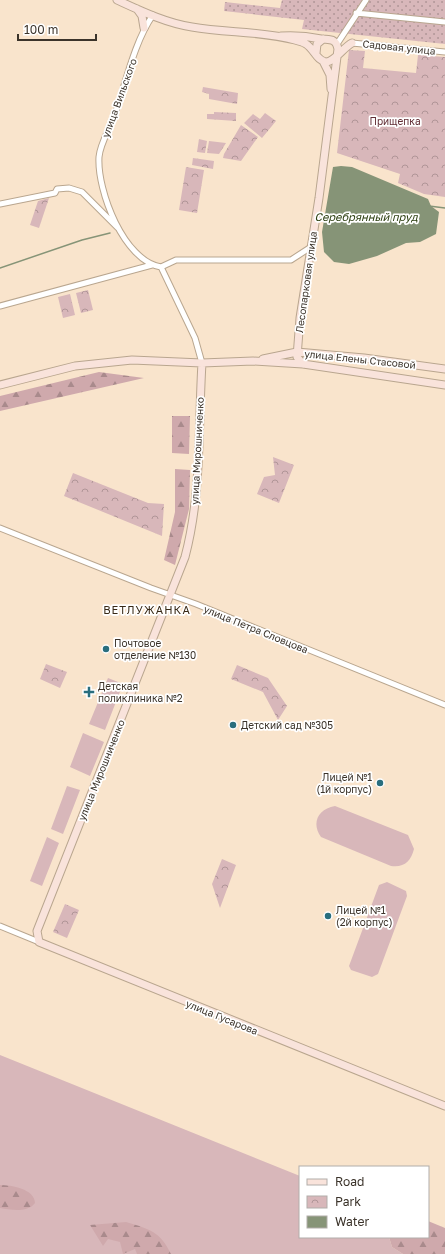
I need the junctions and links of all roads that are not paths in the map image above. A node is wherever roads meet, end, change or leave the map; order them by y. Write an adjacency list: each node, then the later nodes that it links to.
1 (117, 0): 3 (main road)
2 (366, 0): 4 (street)
3 (137, 9): 5 (main road); 7 (main road)
4 (356, 13): 6 (street); 11 (street)
5 (153, 15): 7 (street, улица Вильского); 8 (main road)
6 (445, 22)
7 (144, 28): 18 (street, улица Вильского)
8 (280, 36): 9 (main road); 13 (main road)
9 (323, 39): 11 (main road); 13 (main road)
10 (352, 43): 11 (main road); 12 (street, Садовая улица); 14 (main road)
11 (337, 44): 14 (main road)
12 (445, 52)
13 (316, 53): 15 (main road)
14 (338, 54): 15 (main road); 16 (main road)
15 (324, 61): 16 (main road)
16 (332, 93): 19 (main road, Лесопарковая улица)
17 (0, 204): 18 (street)
18 (120, 231): 20 (street)
19 (311, 247): 21 (street); 23 (main road, Лесопарковая улица)
20 (152, 265): 21 (street); 22 (street)
21 (161, 267): 25 (street)
22 (0, 306)
23 (297, 352): 24 (main road, улица Елены Стасовой); 26 (main road); 27 (main road, улица Елены Стасовой)
24 (253, 361): 25 (main road, улица Елены Стасовой); 26 (main road, улица Елены Стасовой)
25 (202, 363): 29 (main road, улица Елены Стасовой); 31 (main road, улица Мирошниченко)
26 (303, 364): 28 (main road, улица Елены Стасовой)
27 (445, 369)
28 (445, 384)
29 (0, 385)
30 (0, 528): 31 (street, улица Петра Словцова)
31 (170, 595): 32 (street, улица Петра Словцова); 34 (main road, улица Мирошниченко)
32 (445, 705)
33 (0, 926): 34 (street, улица Гусарова)
34 (39, 942): 35 (main road, улица Гусарова)
35 (445, 1106)

